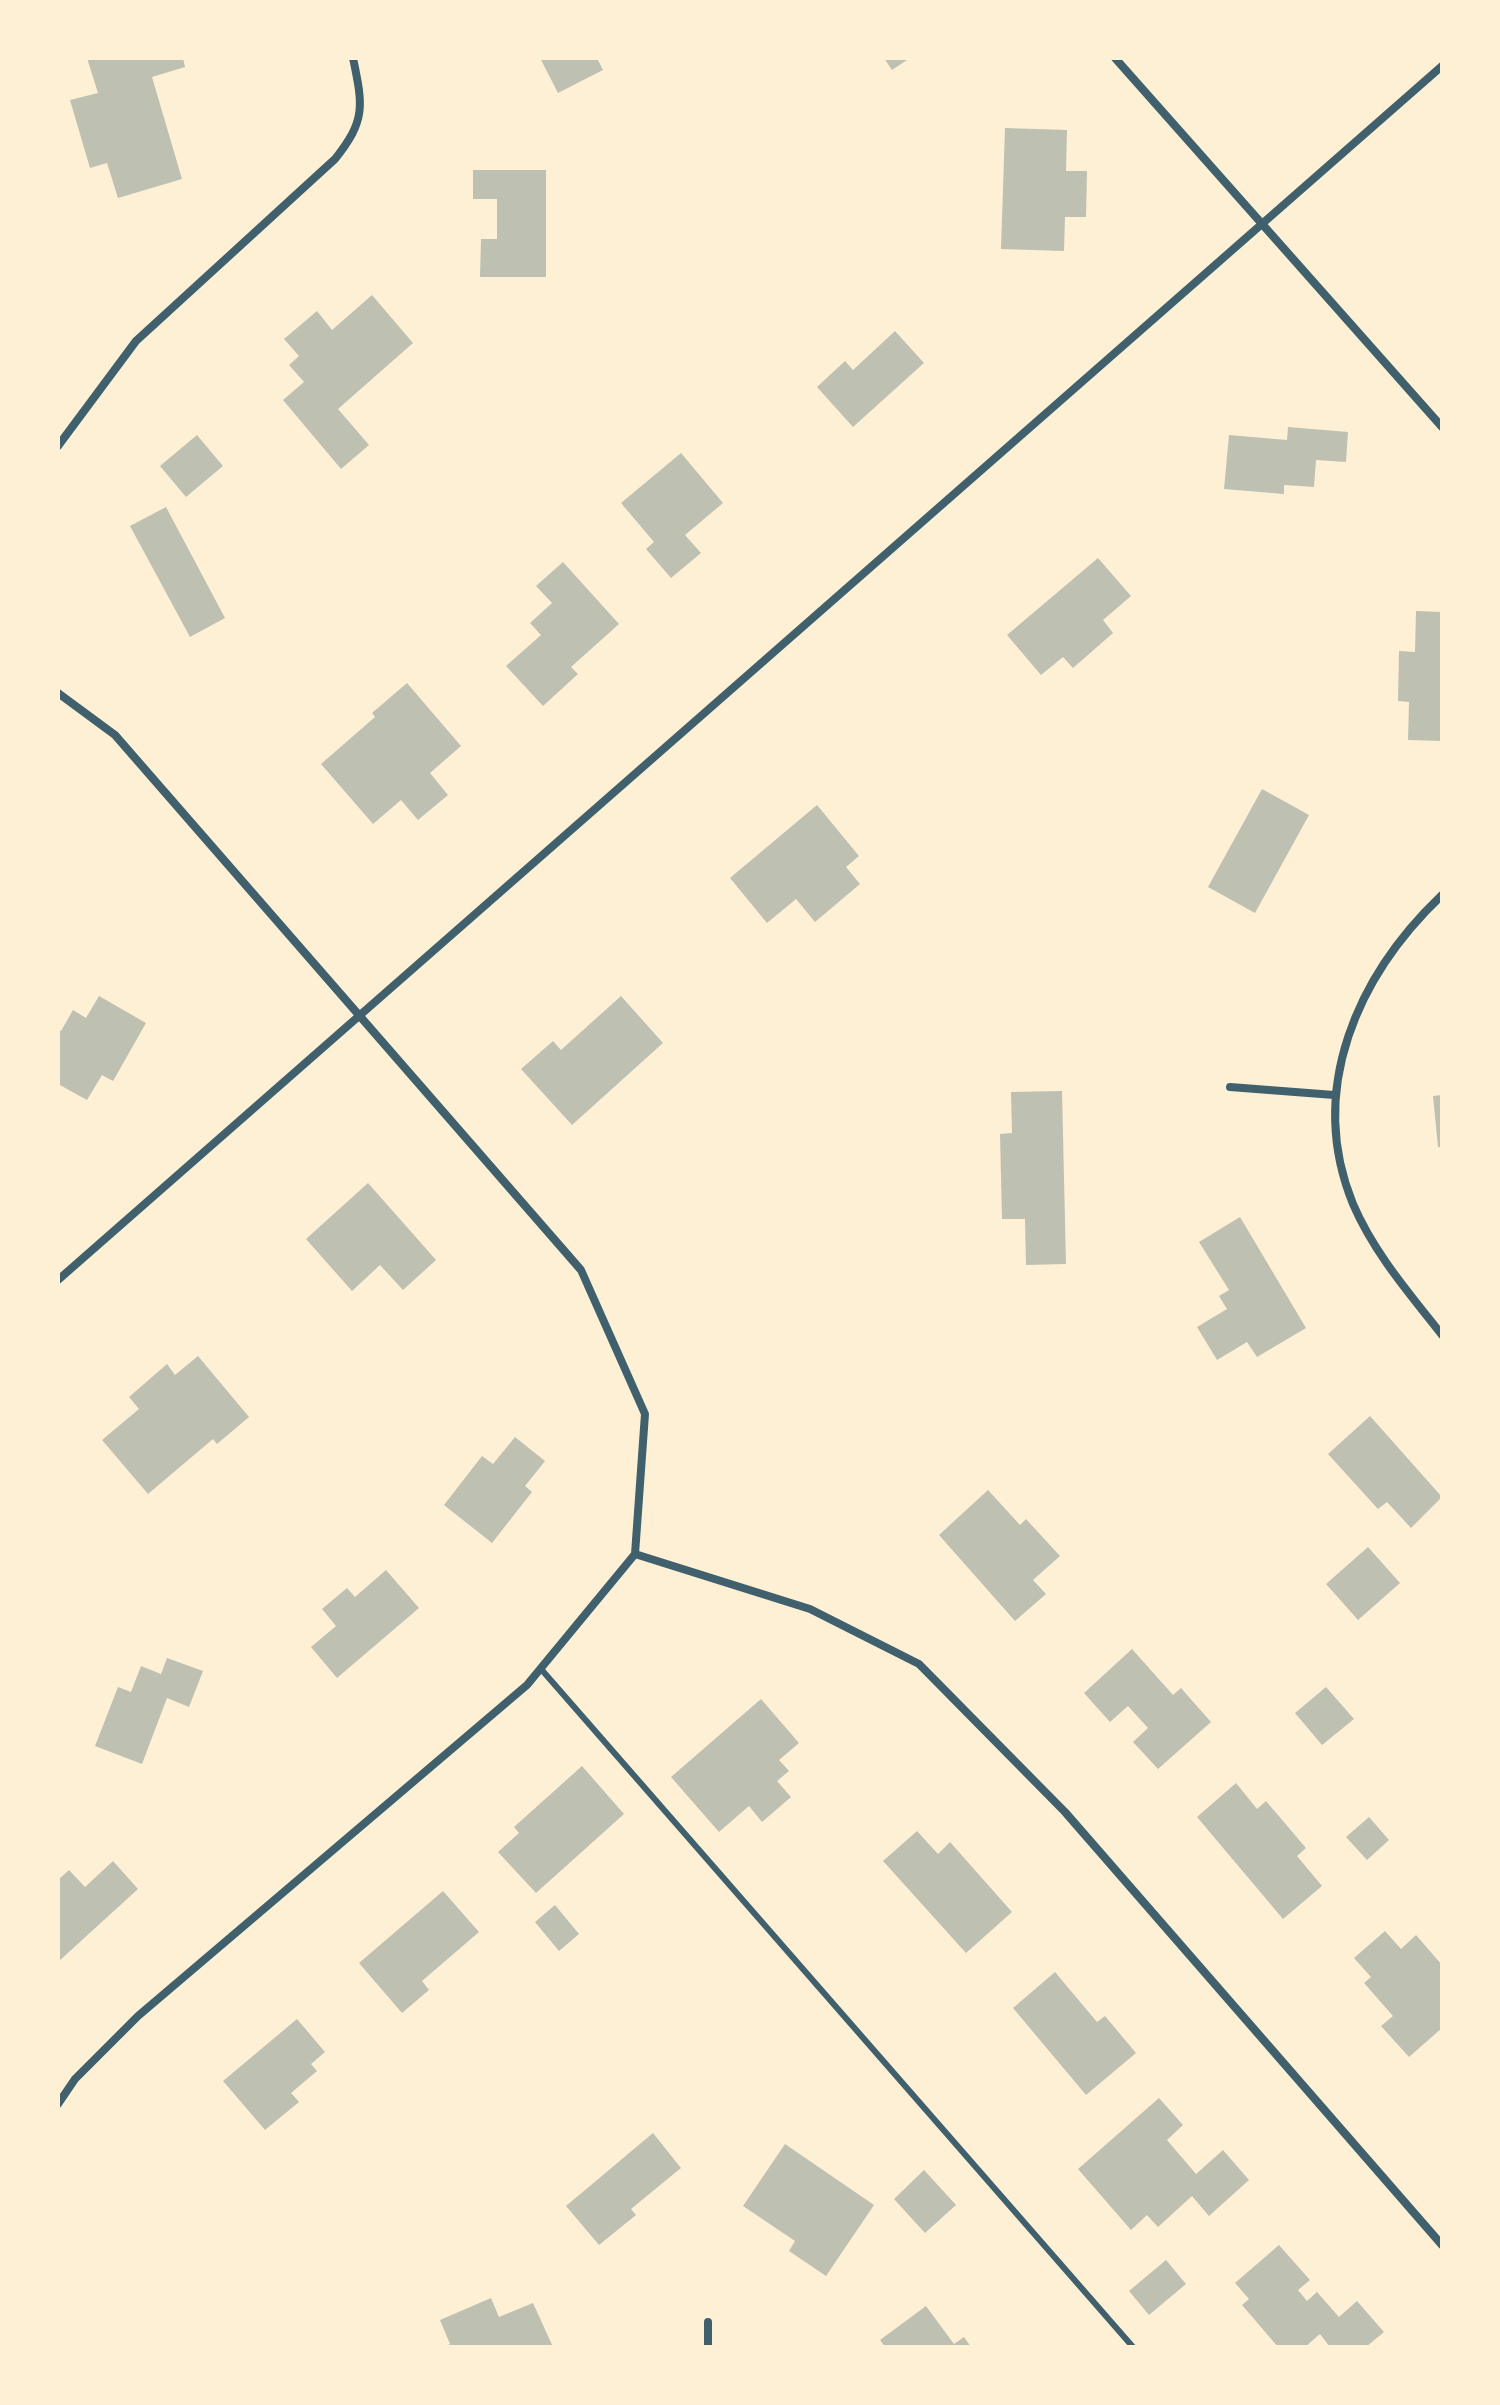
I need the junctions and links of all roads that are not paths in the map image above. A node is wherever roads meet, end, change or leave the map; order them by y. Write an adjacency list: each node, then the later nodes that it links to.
1 (353, 58): 6 (street)
2 (1115, 58): 4 (street)
3 (1442, 66): 4 (street)
4 (1264, 224): 5 (street); 9 (street)
5 (1442, 427)
6 (58, 446)
7 (58, 693): 9 (street)
8 (1442, 895): 11 (street)
9 (360, 1014): 12 (street); 14 (street)
10 (1230, 1087): 11 (street)
11 (1334, 1095): 13 (street)
12 (58, 1280)
13 (1442, 1335)
14 (635, 1554): 15 (street); 17 (street)
15 (541, 1669): 16 (street); 20 (lane)
16 (58, 2104)
17 (1442, 2245)
18 (708, 2322): 19 (street)
19 (708, 2347)
20 (1133, 2347)

